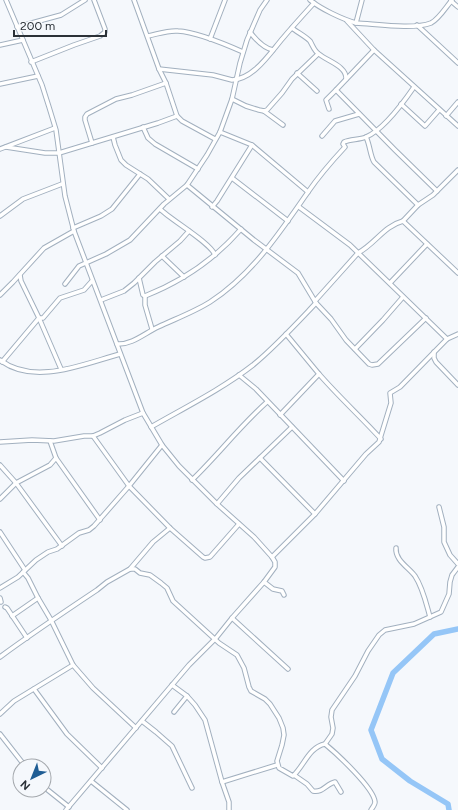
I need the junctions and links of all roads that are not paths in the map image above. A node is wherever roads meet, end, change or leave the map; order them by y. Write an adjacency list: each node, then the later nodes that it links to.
1 (6, 0): 14 (street)
2 (85, 0): 14 (street)
3 (94, 0): 25 (street)
4 (134, 0): 17 (street)
5 (225, 0): 18 (street)
6 (266, 0): 16 (street)
7 (362, 0): 12 (street)
8 (452, 0): 10 (street); 13 (street)
9 (312, 2): 11 (street); 15 (street)
10 (458, 7)
11 (346, 20): 12 (street); 22 (street)
12 (356, 23): 13 (street)
13 (417, 25): 26 (street)
14 (17, 26): 19 (street)
15 (292, 28): 21 (street); 24 (street)
16 (250, 32): 21 (street); 23 (street)
17 (148, 36): 18 (street); 27 (street)
18 (210, 39): 23 (street)
19 (23, 40): 20 (street); 25 (street)
20 (0, 45)
21 (273, 50): 31 (street)
22 (374, 50): 30 (street); 34 (street)
23 (243, 52): 31 (street)
24 (318, 54): 28 (street); 30 (street)
25 (31, 62): 29 (street)
26 (458, 63)
27 (160, 69): 31 (street); 32 (street)
28 (297, 73): 36 (street); 42 (street)
29 (38, 76): 33 (street); 49 (street)
30 (346, 79): 35 (street)
31 (236, 80): 37 (street)
32 (166, 82): 44 (street); 56 (street)
33 (0, 84)
34 (414, 88): 39 (street); 41 (street)
35 (336, 90): 40 (street); 43 (street)
36 (317, 91)
37 (232, 99): 42 (street); 50 (street)
38 (458, 102): 45 (street)
39 (400, 104): 41 (street); 51 (street)
40 (329, 109)
41 (439, 110): 45 (street)
42 (264, 111): 46 (street)
43 (359, 114): 51 (street); 52 (street)
44 (177, 116): 48 (street); 55 (street)
45 (446, 116): 47 (street)
46 (283, 125)
47 (458, 126)
48 (143, 127): 53 (street); 61 (street)
49 (55, 128): 58 (street); 60 (street)
50 (220, 132): 55 (street); 57 (street)
51 (377, 132): 54 (street); 67 (street)
52 (322, 136)
53 (113, 137): 56 (street); 63 (street)
54 (366, 137): 68 (street); 70 (street)
55 (215, 139): 61 (street)
56 (92, 143): 60 (street)
57 (252, 145): 64 (street); 68 (street)
58 (6, 147): 59 (street); 60 (street)
59 (0, 149)
60 (59, 153): 65 (street)
61 (198, 169): 66 (street)
62 (458, 170): 67 (street)
63 (140, 174): 69 (street); 77 (street)
64 (232, 178): 71 (street); 75 (street)
65 (62, 184): 74 (street); 77 (street)
66 (187, 185): 69 (street); 71 (street)
67 (437, 191): 70 (street)
68 (308, 192): 72 (street)
69 (169, 199): 73 (street)
70 (418, 205): 76 (street)
71 (212, 207): 78 (street)
72 (299, 207): 75 (street); 82 (street)
73 (160, 209): 79 (street); 85 (street)
74 (0, 216)
75 (288, 221): 81 (street)
76 (403, 221): 80 (street); 82 (street)
77 (73, 229): 85 (street); 87 (street)
78 (240, 229): 81 (street); 83 (street)
79 (189, 231): 83 (street); 84 (street)
80 (427, 244): 86 (street); 91 (street)
81 (266, 249): 97 (street); 100 (street)
82 (358, 253): 91 (street); 97 (street)
83 (215, 255): 88 (street)
84 (162, 256): 88 (street); 89 (street)
85 (85, 263): 90 (street); 92 (street)
86 (458, 273)
87 (20, 275): 93 (street); 98 (street)
88 (184, 277): 94 (street)
89 (139, 278): 94 (street); 96 (street)
90 (92, 281): 96 (street); 98 (street)
91 (390, 283): 95 (street)
92 (65, 284)
93 (0, 295)
94 (145, 296): 100 (street)
95 (403, 296): 99 (street); 105 (street)
96 (101, 300): 104 (street)
97 (316, 302): 101 (street); 105 (street)
98 (38, 318): 108 (street); 109 (street)
99 (426, 318): 103 (street); 105 (street)
100 (152, 329): 104 (street)
101 (286, 334): 110 (street); 111 (street)
102 (458, 334): 103 (street)
103 (447, 339): 106 (street)
104 (117, 344): 107 (street)
105 (355, 349)
106 (434, 352): 112 (street); 119 (street)
107 (120, 354): 109 (street); 114 (street)
108 (1, 361): 109 (street)
109 (61, 369)
110 (319, 374): 115 (street); 119 (street)
111 (239, 375): 113 (street); 116 (street)
112 (458, 385)
113 (267, 402): 115 (street); 126 (street)
114 (143, 413): 116 (street); 118 (street)
115 (280, 415): 117 (street)
116 (151, 427): 122 (street)
117 (292, 427): 124 (street); 127 (street)
118 (93, 436): 120 (street); 129 (street)
119 (381, 439): 127 (street)
120 (50, 441): 121 (street); 123 (street)
121 (0, 442)
122 (162, 446): 126 (street); 129 (street)
123 (56, 458): 128 (street); 134 (street)
124 (260, 458): 131 (street); 133 (street)
125 (0, 465): 128 (street)
126 (192, 480): 131 (street)
127 (344, 481): 133 (street)
128 (16, 483): 130 (street); 138 (street)
129 (130, 486): 134 (street); 136 (street)
130 (0, 499)
131 (217, 504): 135 (street)
132 (439, 507): 141 (street)
133 (314, 514): 140 (street)
134 (100, 520): 138 (street)
135 (239, 524): 136 (street); 140 (street)
136 (170, 528): 143 (street)
137 (0, 532): 144 (street)
138 (62, 546): 144 (street)
139 (396, 548): 153 (street)
140 (272, 557): 145 (street)
141 (458, 564)
142 (458, 567): 153 (street)
143 (130, 569): 155 (street); 157 (street)
144 (24, 571): 146 (street); 149 (street)
145 (264, 582): 147 (street); 154 (street)
146 (0, 588)
147 (284, 594)
148 (0, 598): 150 (street)
149 (38, 598): 152 (street); 155 (street)
150 (1, 602)
151 (5, 607): 152 (street)
152 (12, 616): 156 (street)
153 (430, 617): 169 (street)
154 (232, 618): 157 (street); 160 (street)
155 (51, 620): 156 (street); 159 (street)
156 (27, 638): 158 (street)
157 (216, 638): 161 (street); 171 (street)
158 (0, 657)
159 (73, 665): 162 (street); 167 (street)
160 (288, 669)
161 (172, 685): 163 (street); 166 (street)
162 (34, 690): 165 (street); 172 (street)
163 (188, 696): 164 (street); 175 (street)
164 (174, 712)
165 (0, 714)
166 (142, 721): 167 (street); 176 (street)
167 (136, 728): 172 (street)
168 (0, 734): 170 (street)
169 (325, 744): 173 (street); 182 (street)
170 (19, 758)
171 (277, 765): 173 (street); 175 (street)
172 (102, 768): 174 (street)
173 (294, 775): 177 (street)
174 (91, 781): 179 (street); 180 (street)
175 (222, 782): 181 (street)
176 (192, 788)
177 (341, 792)
178 (52, 795): 179 (street)
179 (67, 809)
180 (127, 810)
181 (229, 810)
182 (371, 810)

